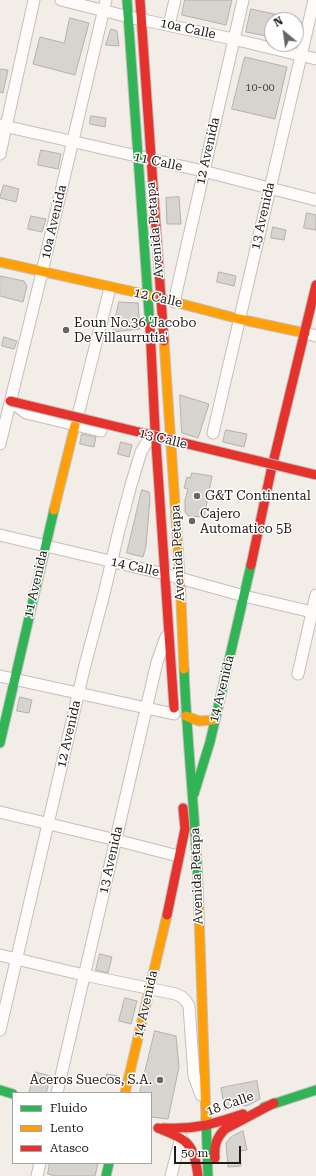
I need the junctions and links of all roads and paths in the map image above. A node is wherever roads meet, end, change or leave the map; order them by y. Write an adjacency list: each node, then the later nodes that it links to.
1 (34, 0): 15 (street)
2 (60, 0): 8 (street, 10a Calle)
3 (128, 0): 9 (main road, Avenida Petapa)
4 (140, 0): 10 (main road, Avenida Petapa)
5 (175, 0): 11 (street)
6 (243, 0): 12 (street, 12 Avenida)
7 (314, 0): 13 (street, 13 Avenida)
8 (104, 5): 9 (street, 10a Calle); 16 (street, 10a Avenida)
9 (129, 17): 10 (street, 10a Calle); 18 (main road, Avenida Petapa)
10 (141, 19): 11 (street, 10a Calle); 19 (main road, Avenida Petapa)
11 (169, 25): 12 (street, 10a Calle)
12 (233, 39): 13 (street, 10a Calle); 20 (street, 12 Avenida)
13 (301, 55): 14 (street, 10a Calle); 21 (street, 13 Avenida)
14 (316, 59)
15 (3, 126): 16 (street, 11 Calle); 17 (street)
16 (72, 142): 18 (street, 11 Calle); 24 (street, 10a Avenida)
17 (0, 154)
18 (138, 157): 19 (street, 11 Calle); 27 (main road, Avenida Petapa)
19 (150, 159): 20 (street, 11 Calle); 28 (main road, Avenida Petapa)
20 (204, 172): 21 (street, 11 Calle); 29 (street, 12 Avenida)
21 (269, 189): 22 (street, 11 Calle); 30 (street, 13 Avenida)
22 (316, 200)
23 (0, 262): 24 (main road, 12 Calle)
24 (42, 272): 26 (main road, 12 Calle); 32 (street, 10a Avenida)
25 (316, 285): 31 (main road, 14 Avenida)
26 (110, 288): 27 (main road, 12 Calle); 33 (street)
27 (148, 295): 28 (main road, 12 Calle); 35 (main road, Avenida Petapa)
28 (161, 298): 29 (main road, 12 Calle); 37 (main road, Avenida Petapa)
29 (174, 302): 30 (main road, 12 Calle)
30 (239, 318): 31 (main road, 12 Calle); 36 (street, 13 Avenida)
31 (311, 335): 41 (main road, 14 Avenida)
32 (5, 400): 33 (street, 13 Calle); 34 (street, 13 Calle); 39 (street, 10a Avenida); 44 (main road, 13 Calle, bridge)
33 (79, 411): 35 (street, 13 Calle)
34 (75, 425): 38 (street, 13 Calle); 47 (main road, 11 Avenida)
35 (155, 429): 38 (main road, Avenida Petapa)
36 (213, 433)
37 (170, 435): 40 (main road, Avenida Petapa); 41 (street)
38 (152, 443): 48 (street, 12 Avenida); 49 (main road, Avenida Petapa)
39 (0, 444)
40 (171, 448): 43 (street, 13 Calle); 50 (main road, Avenida Petapa)
41 (275, 459): 42 (street); 43 (main road, 14 Avenida)
42 (316, 468)
43 (271, 471): 45 (street, 13 Calle); 52 (main road, 14 Avenida)
44 (316, 475)
45 (316, 481)
46 (0, 535): 47 (street, 14 Calle)
47 (45, 546): 48 (street, 14 Calle); 57 (main road, 11 Avenida)
48 (111, 561): 49 (street, 14 Calle); 58 (street, 12 Avenida)
49 (165, 574): 50 (street, 14 Calle); 54 (main road, Avenida Petapa)
50 (180, 578): 52 (street, 14 Calle); 60 (main road, Avenida Petapa)
51 (316, 595): 53 (street)
52 (244, 596): 53 (street, 14 Calle); 62 (main road, 14 Avenida)
53 (314, 613): 55 (street)
54 (169, 628): 59 (street, 13 Avenida); 61 (main road, Avenida Petapa)
55 (298, 674)
56 (0, 676): 57 (street)
57 (15, 679): 58 (street); 63 (main road, 11 Avenida)
58 (78, 693): 59 (street); 67 (street, 12 Avenida)
59 (147, 708): 61 (street); 69 (street, 13 Avenida)
60 (186, 716): 62 (main road); 64 (main road, Avenida Petapa)
61 (174, 718)
62 (214, 720): 64 (main road, 14 Avenida)
63 (0, 743)
64 (193, 797): 68 (main road, 14 Avenida); 82 (main road, Avenida Petapa)
65 (182, 798): 68 (main road, Avenida Petapa)
66 (0, 812): 67 (street)
67 (48, 824): 69 (street); 72 (street, 12 Avenida)
68 (184, 829): 70 (main road, 14 Avenida)
69 (116, 840): 70 (street); 73 (street, 13 Avenida)
70 (178, 856): 74 (main road, 14 Avenida)
71 (0, 955): 72 (street)
72 (17, 959): 73 (street); 75 (street, 12 Avenida)
73 (84, 975): 74 (street); 78 (street, 13 Avenida)
74 (150, 988): 79 (main road, 14 Avenida); 82 (street, Avenida Petapa)
75 (0, 1030)
76 (0, 1090): 80 (main road)
77 (316, 1090): 81 (main road, 18 Calle)
78 (56, 1092)
79 (125, 1092)
80 (12, 1094)
81 (274, 1103): 83 (main road, 18 Calle); 93 (main road)
82 (206, 1107): 83 (main road, Avenida Petapa)
83 (205, 1126): 84 (main road, 18 Calle); 92 (main road, Avenida Petapa)
84 (155, 1127): 85 (main road)
85 (180, 1136): 90 (street); 91 (main road)
86 (40, 1164): 88 (street)
87 (109, 1164): 89 (main road)
88 (37, 1176)
89 (106, 1176)
90 (171, 1176)
91 (198, 1176)
92 (208, 1176)
93 (216, 1176)

